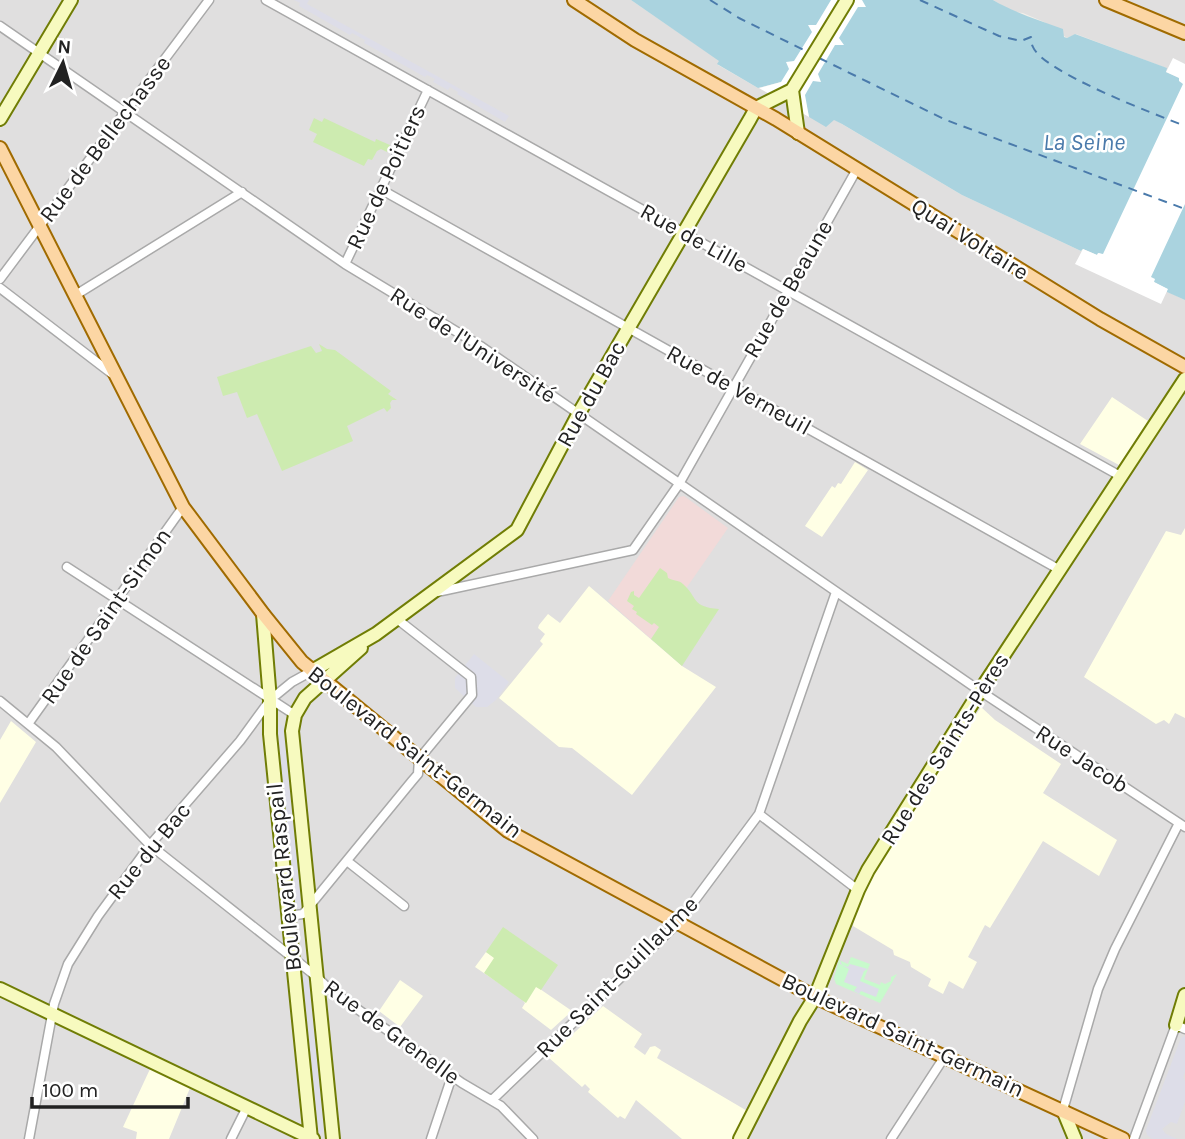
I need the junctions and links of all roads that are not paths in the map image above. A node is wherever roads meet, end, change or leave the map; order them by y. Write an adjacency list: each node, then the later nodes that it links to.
1 (71, 0): 9 (main road)
2 (209, 0): 13 (street, Rue de Bellechasse)
3 (266, 0): 10 (street, Rue de Lille)
4 (574, 0): 12 (main road, Quai Voltaire)
5 (847, 0): 11 (main road)
6 (1107, 0): 8 (main road)
7 (0, 26): 9 (street, Rue de l'Université)
8 (1185, 33)
9 (39, 53): 13 (street, Rue de l'Université); 14 (main road)
10 (428, 90): 18 (street, Rue de Poitiers); 21 (street, Rue de Lille)
11 (792, 90): 12 (main road); 15 (main road)
12 (756, 108): 15 (main road, Quai Voltaire); 21 (main road, Rue du Bac)
13 (126, 112): 19 (street, Rue de l'Université); 20 (street, Rue de Bellechasse)
14 (0, 119)
15 (798, 133): 17 (main road, Quai Voltaire)
16 (0, 148): 20 (main road, Boulevard Saint-Germain)
17 (857, 169): 25 (street, Rue de Beaune); 28 (main road, Quai Voltaire)
18 (382, 190): 22 (street, Rue de Poitiers); 27 (street, Rue de Verneuil)
19 (242, 192): 22 (street, Rue de l'Université); 26 (street)
20 (39, 227): 23 (street, Rue de Bellechasse); 26 (main road, Boulevard Saint-Germain)
21 (684, 232): 25 (street, Rue de Lille); 27 (main road, Rue du Bac)
22 (345, 264): 32 (street, Rue de l'Université)
23 (0, 279)
24 (0, 288): 29 (street)
25 (788, 290): 31 (street, Rue de Beaune); 33 (street, Rue de Lille)
26 (74, 296): 29 (main road, Boulevard Saint-Germain)
27 (628, 329): 31 (street, Rue de Verneuil); 32 (main road, Rue du Bac)
28 (1185, 367)
29 (114, 375): 35 (main road, Boulevard Saint-Germain)
30 (1185, 379): 33 (main road, Rue des Saints-Pères)
31 (733, 386): 34 (street, Rue de Beaune); 37 (street, Rue de Verneuil)
32 (579, 414): 34 (street, Rue de l'Université); 39 (main road, Rue du Bac)
33 (1122, 477): 37 (main road, Rue des Saints-Pères)
34 (679, 484): 38 (street, Rue de l'Université); 39 (street, Rue de Beaune)
35 (183, 507): 40 (street, Rue de Saint-Simon); 41 (main road, Boulevard Saint-Germain)
36 (67, 567): 40 (street)
37 (1059, 570): 46 (main road, Rue des Saints-Pères)
38 (836, 592): 46 (street, Rue de l'Université); 52 (street, Rue Saint-Guillaume)
39 (434, 593): 42 (main road, Rue du Bac)
40 (117, 599): 47 (street); 50 (street, Rue de Saint-Simon)
41 (263, 614): 44 (main road, Boulevard Saint-Germain); 47 (main road, Boulevard Raspail)
42 (397, 619): 43 (main road, Rue du Bac); 51 (street)
43 (376, 634): 44 (main road, Rue du Bac); 45 (main road, Rue du Bac)
44 (312, 671): 45 (main road, Boulevard Saint-Germain); 47 (street, Rue du Bac)
45 (325, 681): 49 (main road); 51 (main road, Boulevard Saint-Germain)
46 (980, 691): 53 (street, Rue Jacob); 56 (main road, Rue des Saints-Pères)
47 (270, 700): 49 (street); 54 (street, Rue du Bac); 59 (main road, Boulevard Raspail)
48 (0, 701): 50 (street, Rue de Grenelle)
49 (295, 715): 57 (main road, Boulevard Raspail)
50 (28, 724): 54 (street, Rue de Grenelle)
51 (419, 759): 55 (street); 60 (main road, Boulevard Saint-Germain)
52 (759, 814): 56 (street); 60 (street, Rue Saint-Guillaume)
53 (1182, 825): 72 (street)
54 (150, 845): 61 (street, Rue de Grenelle); 66 (street, Rue du Bac)
55 (346, 861): 57 (street); 58 (street)
56 (858, 890): 65 (main road, Rue des Saints-Pères)
57 (310, 905): 59 (street); 62 (main road, Boulevard Raspail)
58 (404, 906)
59 (288, 916): 61 (main road, Boulevard Raspail)
60 (678, 923): 65 (main road, Boulevard Saint-Germain); 70 (street, Rue Saint-Guillaume)
61 (291, 957): 62 (street, Rue de Grenelle); 75 (main road, Boulevard Raspail)
62 (317, 976): 69 (street, Rue de Grenelle); 76 (main road, Boulevard Raspail)
63 (0, 989): 66 (main road)
64 (1185, 995): 67 (main road)
65 (815, 997): 68 (main road, Boulevard Saint-Germain); 79 (main road, Rue des Saints-Pères)
66 (52, 1014): 71 (main road); 73 (street, Rue du Bac)
67 (1181, 1027): 83 (street)
68 (945, 1056): 72 (main road, Boulevard Saint-Germain); 80 (street)
69 (452, 1076): 70 (street, Rue de Grenelle); 77 (street)
70 (492, 1100): 78 (street, Rue de Grenelle)
71 (247, 1107): 74 (street); 75 (main road)
72 (1063, 1110): 81 (main road); 82 (main road, Boulevard Saint-Germain)
73 (29, 1139)
74 (232, 1139)
75 (312, 1139)
76 (333, 1139)
77 (431, 1139)
78 (533, 1139)
79 (740, 1139)
80 (891, 1139)
81 (1075, 1139)
82 (1123, 1139)
83 (1134, 1139)

